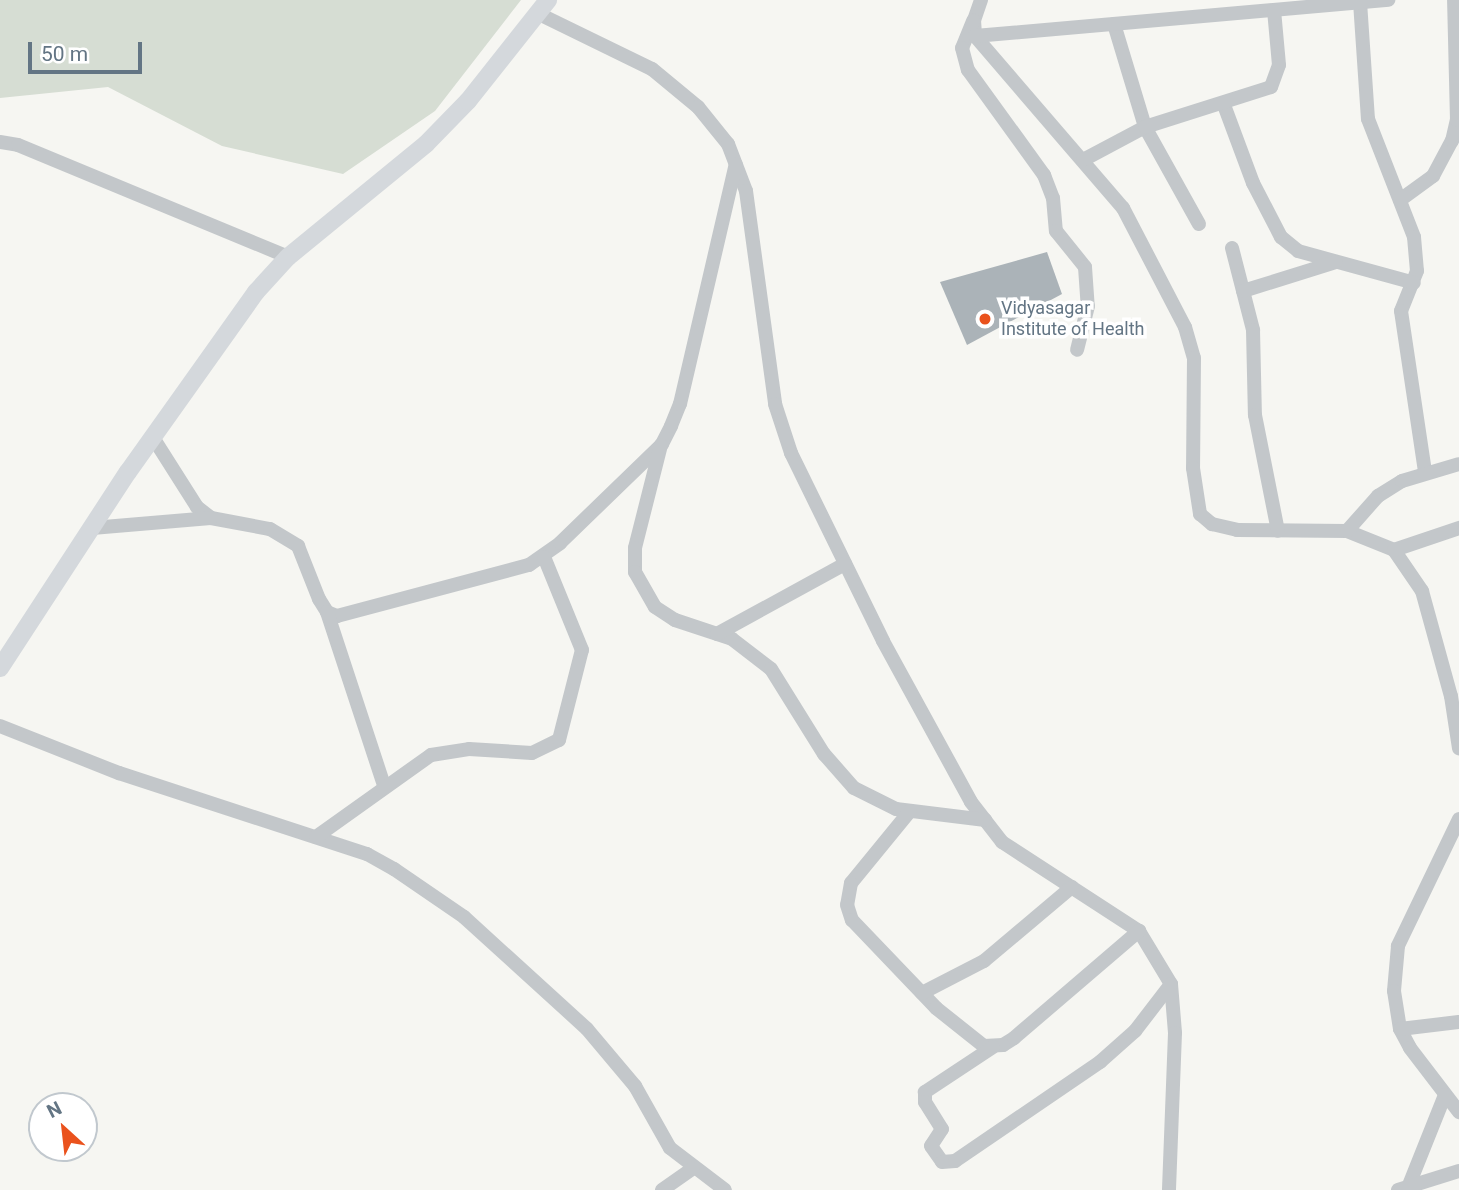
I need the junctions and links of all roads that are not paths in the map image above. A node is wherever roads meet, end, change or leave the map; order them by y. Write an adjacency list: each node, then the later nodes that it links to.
1 (981, 0): 7 (street)
2 (1388, 0): 4 (street)
3 (1454, 0): 15 (street)
4 (1360, 2): 6 (street); 15 (street)
5 (543, 7): 14 (street); 18 (main road)
6 (1273, 10): 8 (street); 10 (street)
7 (974, 20): 9 (street); 22 (street)
8 (1114, 23): 9 (street); 11 (street)
9 (975, 36): 13 (street)
10 (1224, 105): 11 (street); 19 (street)
11 (1145, 127): 13 (street); 16 (street)
12 (0, 142): 18 (street)
13 (1083, 160): 30 (street)
14 (736, 164): 24 (street); 34 (street)
15 (1400, 200): 20 (street)
16 (1199, 224)
17 (1233, 248): 21 (street)
18 (288, 257): 23 (main road)
19 (1336, 262): 20 (street); 21 (street)
20 (1414, 283): 26 (street)
21 (1243, 291): 30 (street)
22 (1077, 350)
23 (152, 436): 27 (street); 28 (main road)
24 (662, 444): 33 (street); 36 (street)
25 (1459, 464): 26 (street)
26 (1425, 471): 31 (street)
27 (211, 517): 28 (street); 35 (street)
28 (92, 528): 37 (main road)
29 (1459, 528): 32 (street)
30 (1278, 531): 31 (street)
31 (1347, 531): 32 (street)
32 (1394, 550): 39 (street)
33 (544, 557): 35 (street); 40 (street)
34 (845, 564): 36 (street); 43 (street)
35 (327, 612): 40 (street)
36 (716, 634): 41 (street)
37 (2, 660)
38 (0, 726): 44 (street)
39 (1459, 748)
40 (384, 785): 44 (street)
41 (910, 811): 43 (street); 48 (street)
42 (1459, 819): 50 (street)
43 (985, 820): 45 (street)
44 (316, 837): 54 (street)
45 (1072, 887): 46 (street); 48 (street)
46 (1139, 932): 47 (street); 51 (street)
47 (1171, 984): 51 (street); 59 (street)
48 (922, 993): 51 (street)
49 (1459, 1022): 50 (street)
50 (1400, 1030): 52 (street)
51 (993, 1047)
52 (1445, 1095): 53 (street); 56 (street)
53 (1459, 1112)
54 (692, 1168): 57 (street); 58 (street)
55 (1459, 1171): 56 (street)
56 (1403, 1187)
57 (662, 1190)
58 (724, 1190)
59 (1169, 1190)

